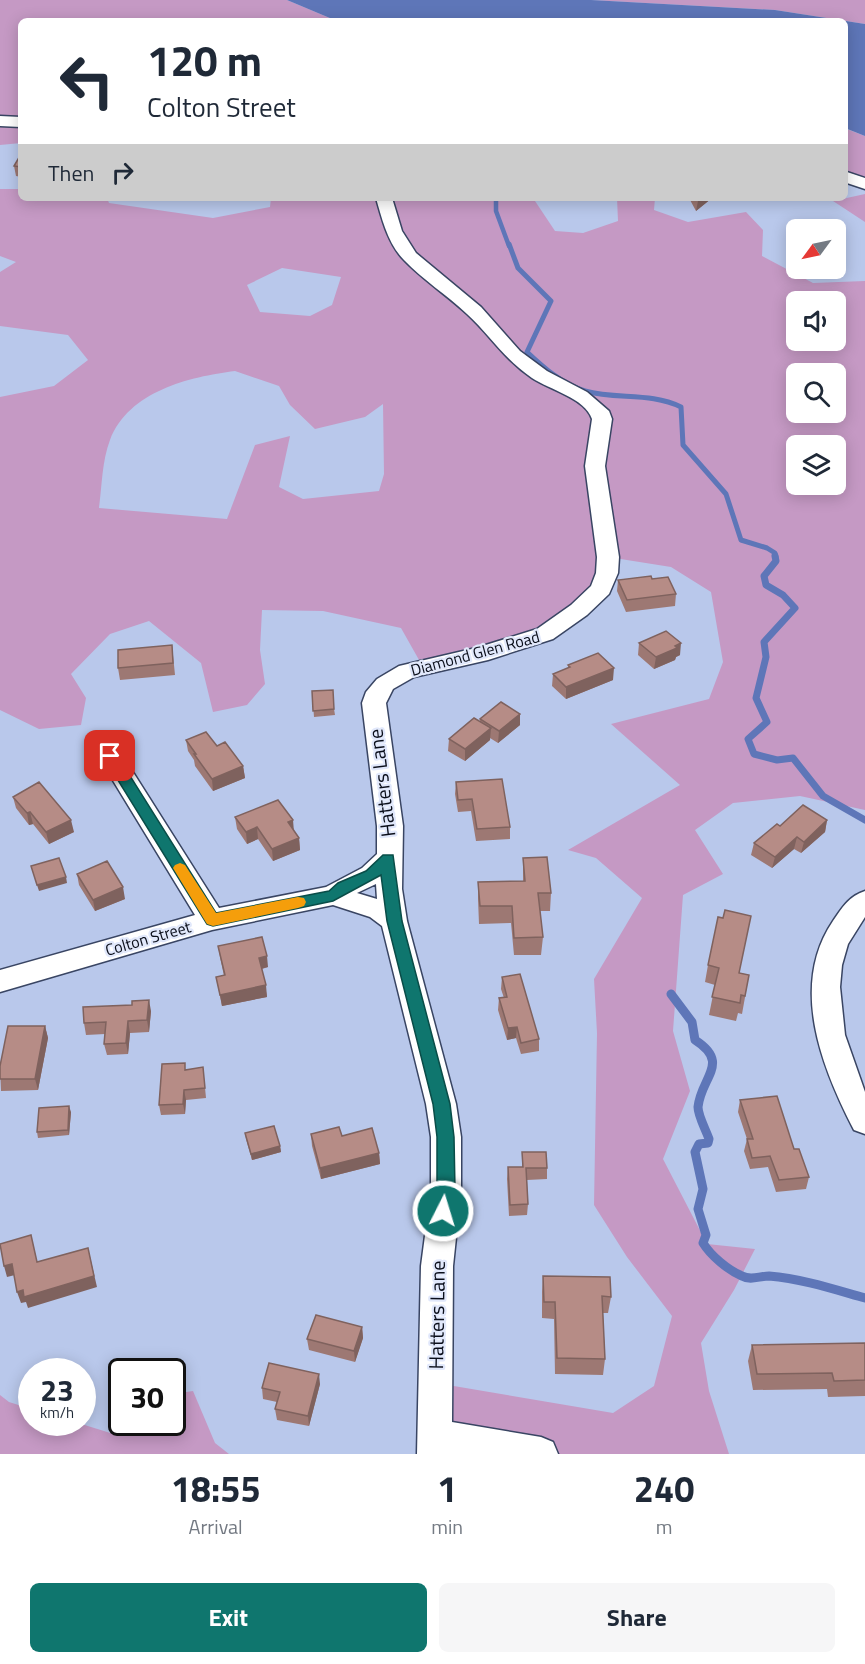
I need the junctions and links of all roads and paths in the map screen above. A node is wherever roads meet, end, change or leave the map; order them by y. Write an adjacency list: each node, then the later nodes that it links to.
1 (0, 121): 2 (street)
2 (18, 122)
3 (848, 178): 4 (street)
4 (865, 184)
5 (385, 201): 6 (street, Diamond Glen Road)
6 (386, 684): 8 (street, Hatters Lane)
7 (110, 756): 11 (street)
8 (388, 859): 9 (street, Colton Street); 12 (street, Hatters Lane)
9 (333, 895): 11 (street, Colton Street); 12 (street, Colton Street)
10 (865, 901): 14 (street)
11 (213, 920): 13 (street, Colton Street)
12 (394, 921): 15 (street, Hatters Lane)
13 (0, 981)
14 (865, 1121)
15 (435, 1445): 16 (street)
16 (541, 1454)

